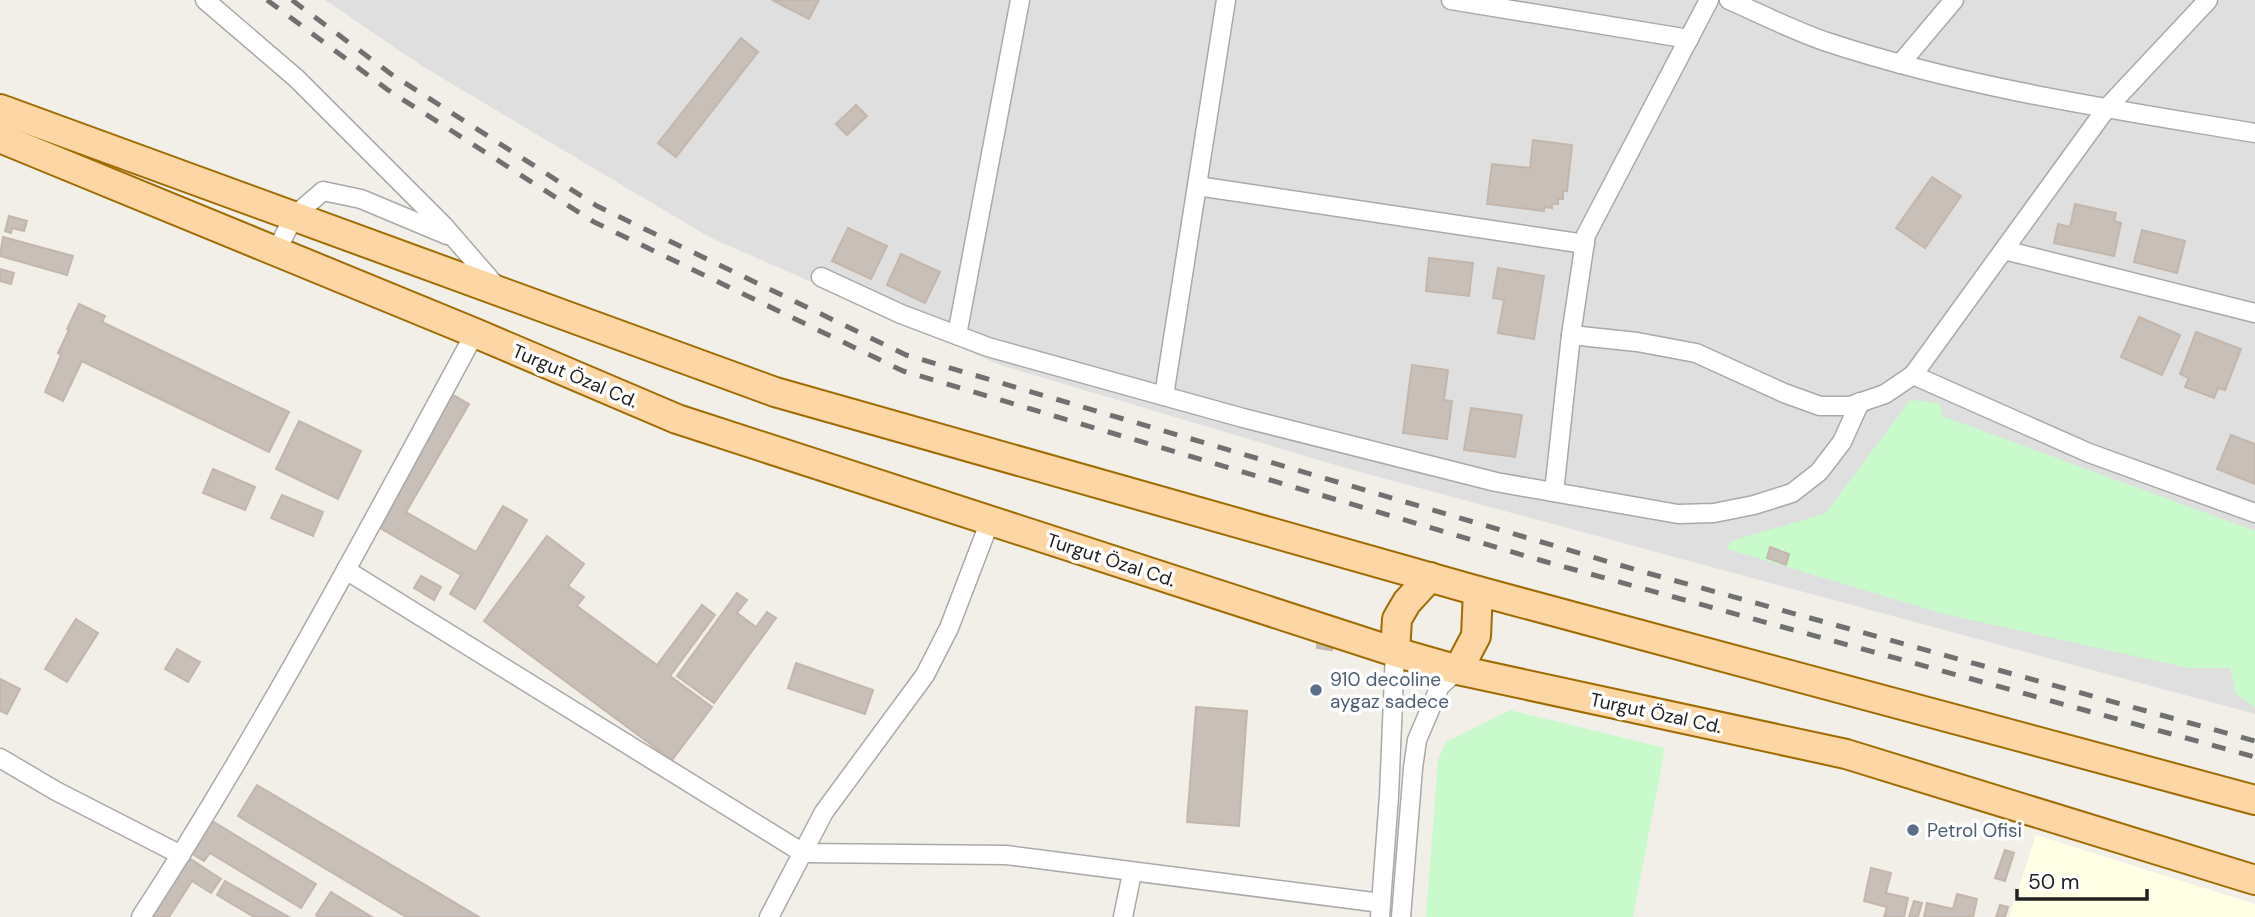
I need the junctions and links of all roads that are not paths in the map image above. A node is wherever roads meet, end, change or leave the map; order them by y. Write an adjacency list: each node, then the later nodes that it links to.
1 (205, 0): 17 (street)
2 (1020, 0): 25 (street)
3 (1226, 0): 15 (street)
4 (1451, 0): 9 (street)
5 (1709, 0): 9 (street)
6 (1729, 0): 10 (street)
7 (1954, 0): 10 (street)
8 (2208, 0): 11 (street)
9 (1689, 39): 18 (street)
10 (1900, 64): 11 (street)
11 (2106, 108): 13 (street); 19 (street)
12 (0, 109): 16 (main road)
13 (2255, 133)
14 (0, 138): 20 (main road, Turgut Özal Cd.)
15 (1197, 186): 18 (street); 28 (street)
16 (294, 216): 17 (street); 20 (street); 22 (main road)
17 (454, 237): 22 (street)
18 (1585, 244): 26 (street)
19 (2004, 250): 23 (street); 27 (street)
20 (276, 252): 24 (main road, Turgut Özal Cd.)
21 (821, 277): 25 (street)
22 (501, 292): 34 (main road)
23 (2255, 313)
24 (475, 333): 32 (main road, Turgut Özal Cd.); 33 (street)
25 (957, 335): 28 (street)
26 (1571, 335): 29 (street); 30 (street)
27 (1913, 375): 29 (street); 31 (street)
28 (1164, 396): 30 (street)
29 (1860, 402): 30 (street)
30 (1554, 492)
31 (2255, 513)
32 (990, 521): 36 (main road, Turgut Özal Cd.); 40 (street)
33 (346, 570): 40 (street); 41 (street)
34 (1430, 577): 35 (main road); 36 (main road)
35 (1478, 591): 37 (main road); 39 (main road)
36 (1395, 653): 37 (main road, Turgut Özal Cd.); 44 (street)
37 (1458, 670): 43 (main road, Turgut Özal Cd.); 48 (street)
38 (0, 758): 41 (street)
39 (2255, 800)
40 (803, 853): 42 (street); 46 (street)
41 (181, 855): 45 (street)
42 (1132, 873): 44 (street); 47 (street)
43 (2255, 880)
44 (1380, 910)
45 (141, 917)
46 (769, 917)
47 (1123, 917)
48 (1401, 917)

